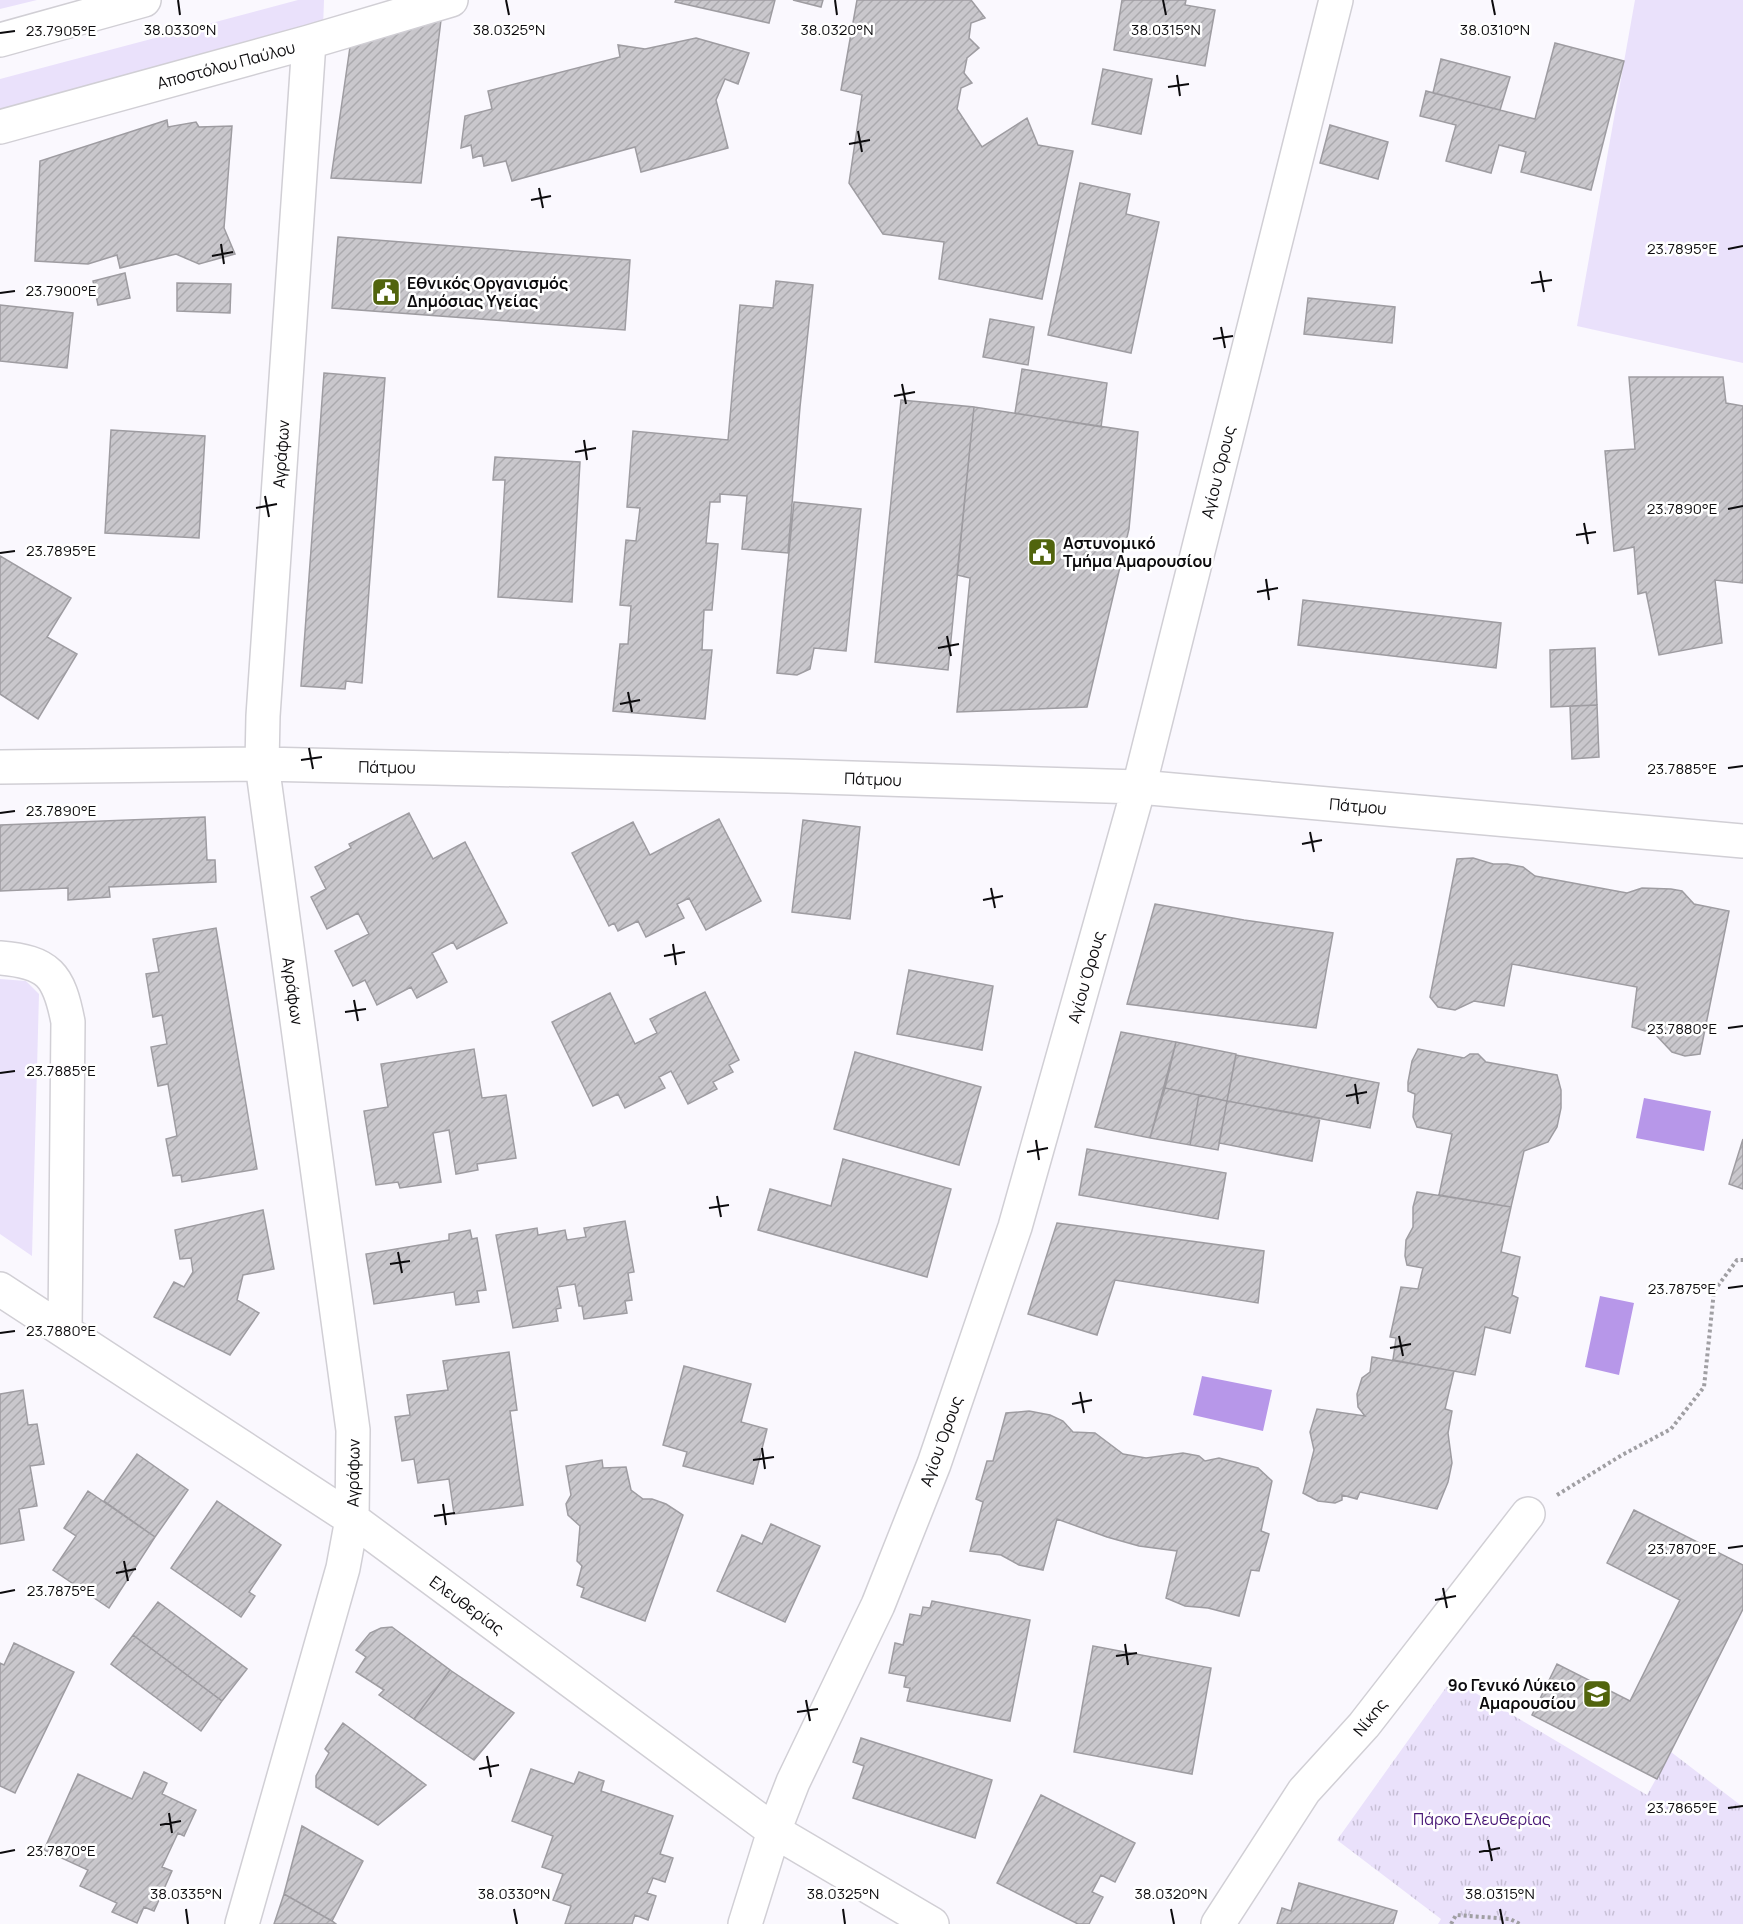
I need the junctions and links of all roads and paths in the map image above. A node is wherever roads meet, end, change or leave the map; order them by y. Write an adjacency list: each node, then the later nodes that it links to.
1 (144, 0): 4 (street)
2 (451, 0): 5 (street, Αποστόλου Παύλου)
3 (1336, 0): 9 (street, Αγίου Όρους)
4 (0, 40)
5 (309, 42): 6 (street, Αποστόλου Παύλου); 7 (street, Αγράφων)
6 (0, 128)
7 (262, 764): 8 (street, Πάτμου); 9 (street, Πάτμου); 16 (street, Αγράφων)
8 (0, 766)
9 (1139, 787): 10 (street, Πάτμου); 17 (street, Αγίου Όρους)
10 (1743, 841)
11 (0, 958): 14 (street)
12 (1743, 1260): 15 (path)
13 (0, 1288): 14 (street, Ελευθερίας)
14 (65, 1330): 16 (street, Ελευθερίας)
15 (1528, 1514): 21 (street, Νίκης)
16 (352, 1518): 17 (street, Ελευθερίας); 18 (street, Αγράφων)
17 (774, 1831): 19 (street, Αγίου Όρους); 20 (street, Ελευθερίας)
18 (242, 1924)
19 (745, 1924)
20 (932, 1924)
21 (1218, 1924)
22 (1451, 1924): 23 (path)
23 (1520, 1924)

